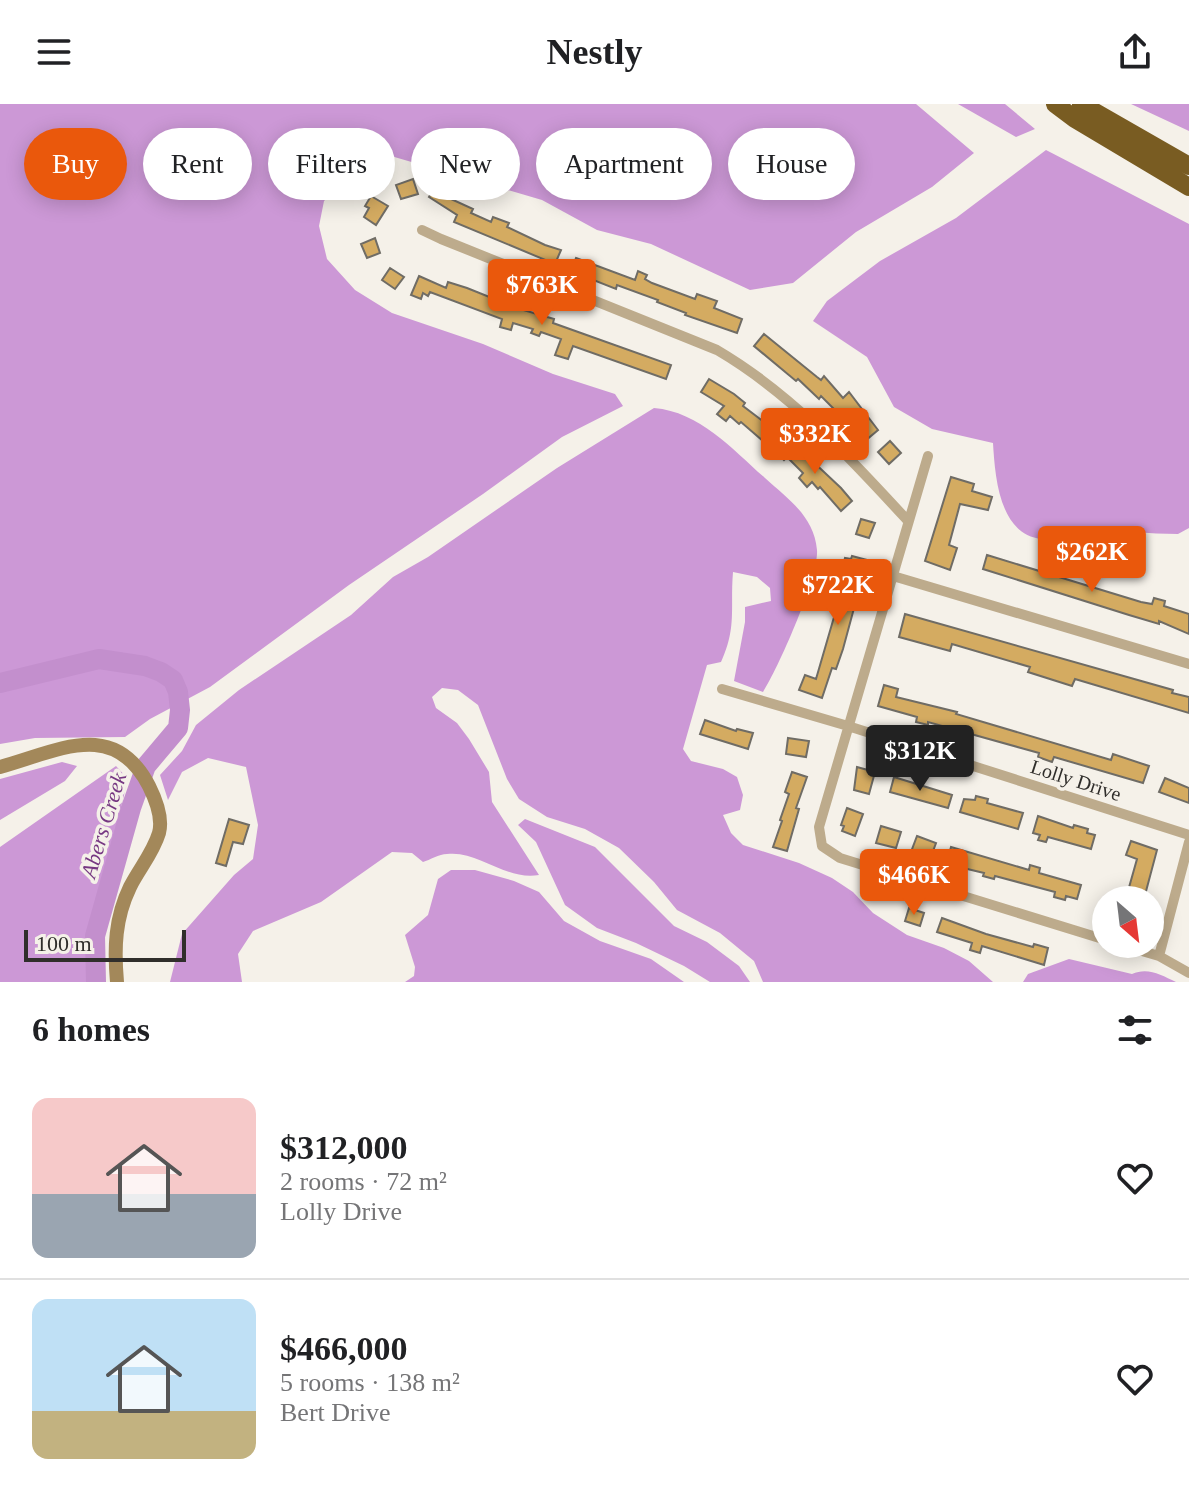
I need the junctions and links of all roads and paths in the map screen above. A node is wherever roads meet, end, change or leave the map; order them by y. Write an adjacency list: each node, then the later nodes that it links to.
1 (1055, 104): 4 (highway)
2 (1081, 104): 3 (highway)
3 (1189, 166)
4 (1189, 187)
5 (422, 230): 7 (street)
6 (928, 456): 7 (street)
7 (908, 521): 8 (street)
8 (893, 576): 9 (street); 11 (street)
9 (1189, 664)
10 (722, 689): 11 (street, Lolly Drive)
11 (848, 726): 13 (street, Lolly Drive); 15 (street)
12 (0, 767): 19 (street)
13 (1189, 835)
14 (1189, 842): 16 (street)
15 (1092, 936)
16 (1164, 937)
17 (1163, 958): 18 (street)
18 (1189, 973)
19 (117, 982)

